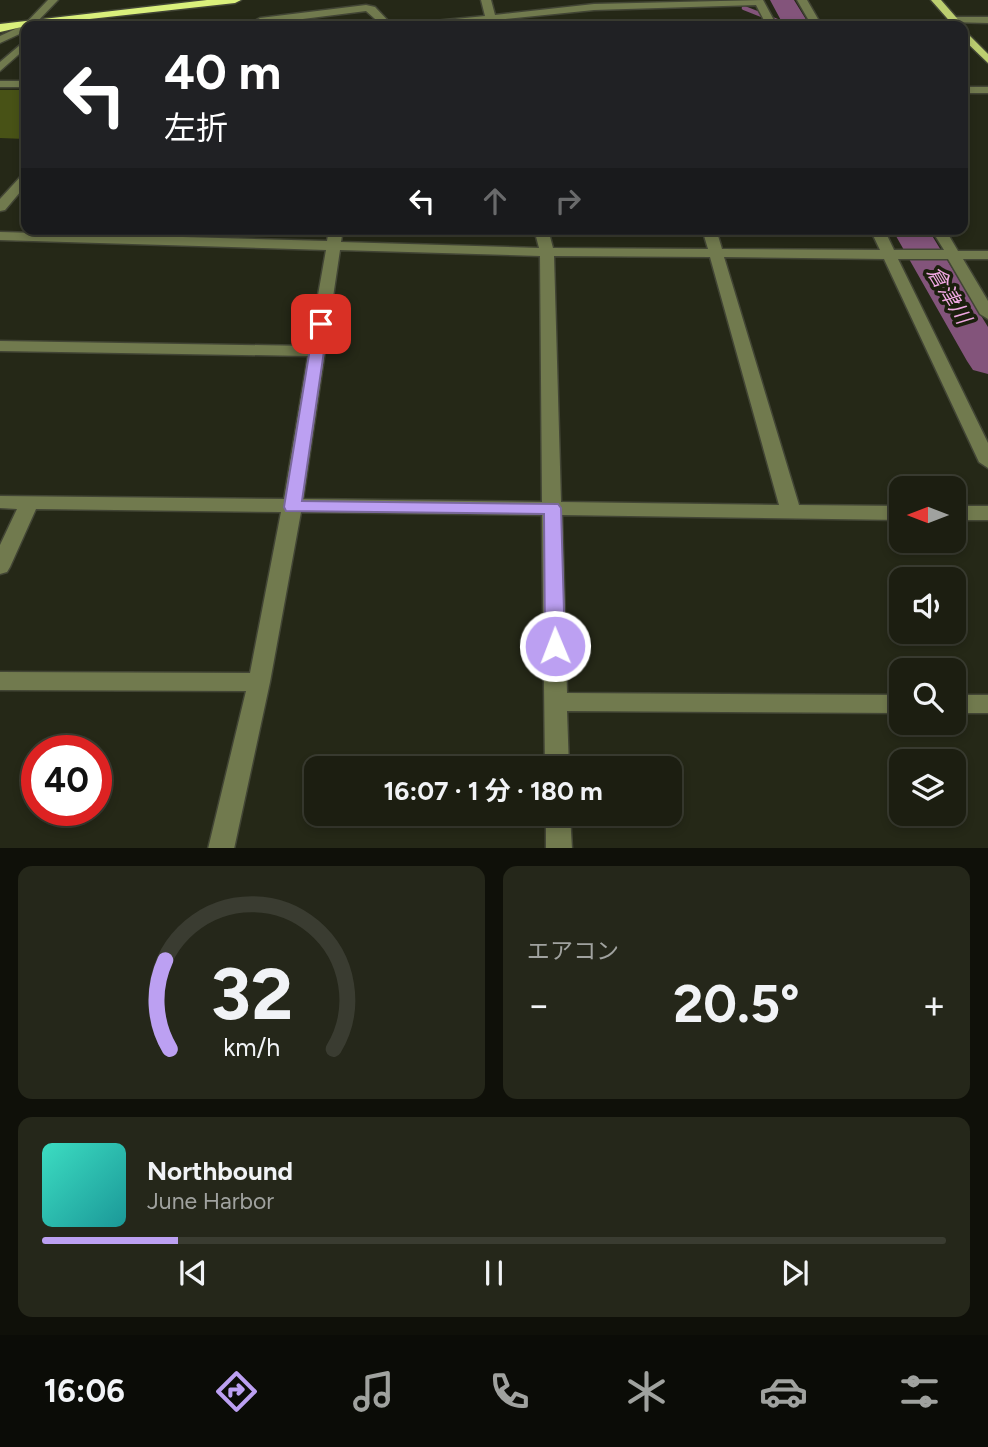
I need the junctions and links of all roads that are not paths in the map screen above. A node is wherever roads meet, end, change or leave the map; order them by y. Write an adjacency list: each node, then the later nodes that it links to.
1 (53, 0): 10 (street)
2 (173, 0): 11 (highway)
3 (235, 0): 12 (highway)
4 (486, 0): 15 (street)
5 (802, 0): 18 (street)
6 (936, 0): 19 (main road)
7 (759, 1): 16 (street); 17 (street)
8 (0, 20): 21 (highway)
9 (988, 20): 20 (street)
10 (35, 21)
11 (50, 21)
12 (57, 21)
13 (260, 21): 14 (street)
14 (383, 21)
15 (492, 21)
16 (502, 21)
17 (769, 21)
18 (814, 21)
19 (954, 21)
20 (968, 22)
21 (21, 23)
22 (21, 25): 23 (highway)
23 (0, 28)
24 (21, 30): 26 (street)
25 (968, 36): 28 (main road)
26 (0, 40)
27 (21, 48): 30 (street)
28 (984, 50): 29 (main road)
29 (988, 60)
30 (0, 68)
31 (0, 83): 32 (street)
32 (21, 84)
33 (968, 90): 34 (street)
34 (988, 90)
35 (21, 183): 36 (street)
36 (0, 207)
37 (159, 235): 42 (street); 43 (street)
38 (543, 235): 44 (street)
39 (711, 235): 46 (street)
40 (880, 235): 45 (street)
41 (941, 235): 47 (street)
42 (0, 236)
43 (334, 237): 44 (street); 51 (street)
44 (547, 252): 46 (street); 56 (street)
45 (889, 253): 46 (street); 47 (street); 52 (street)
46 (716, 254): 57 (street)
47 (953, 255): 48 (street); 49 (street)
48 (988, 255)
49 (988, 314)
50 (0, 346): 51 (street)
51 (318, 351): 55 (street)
52 (988, 462)
53 (0, 502): 54 (street)
54 (30, 502): 55 (street); 61 (street)
55 (292, 507): 56 (street); 63 (street)
56 (552, 508): 57 (street); 64 (street)
57 (791, 512): 58 (street)
58 (889, 513)
59 (966, 513): 60 (street)
60 (988, 513)
61 (0, 567)
62 (0, 681): 63 (street)
63 (259, 682): 70 (street)
64 (556, 702): 65 (street); 68 (street)
65 (889, 704)
66 (966, 704): 67 (street)
67 (988, 704)
68 (557, 756)
69 (558, 826): 71 (street)
70 (221, 848)
71 (559, 848)

